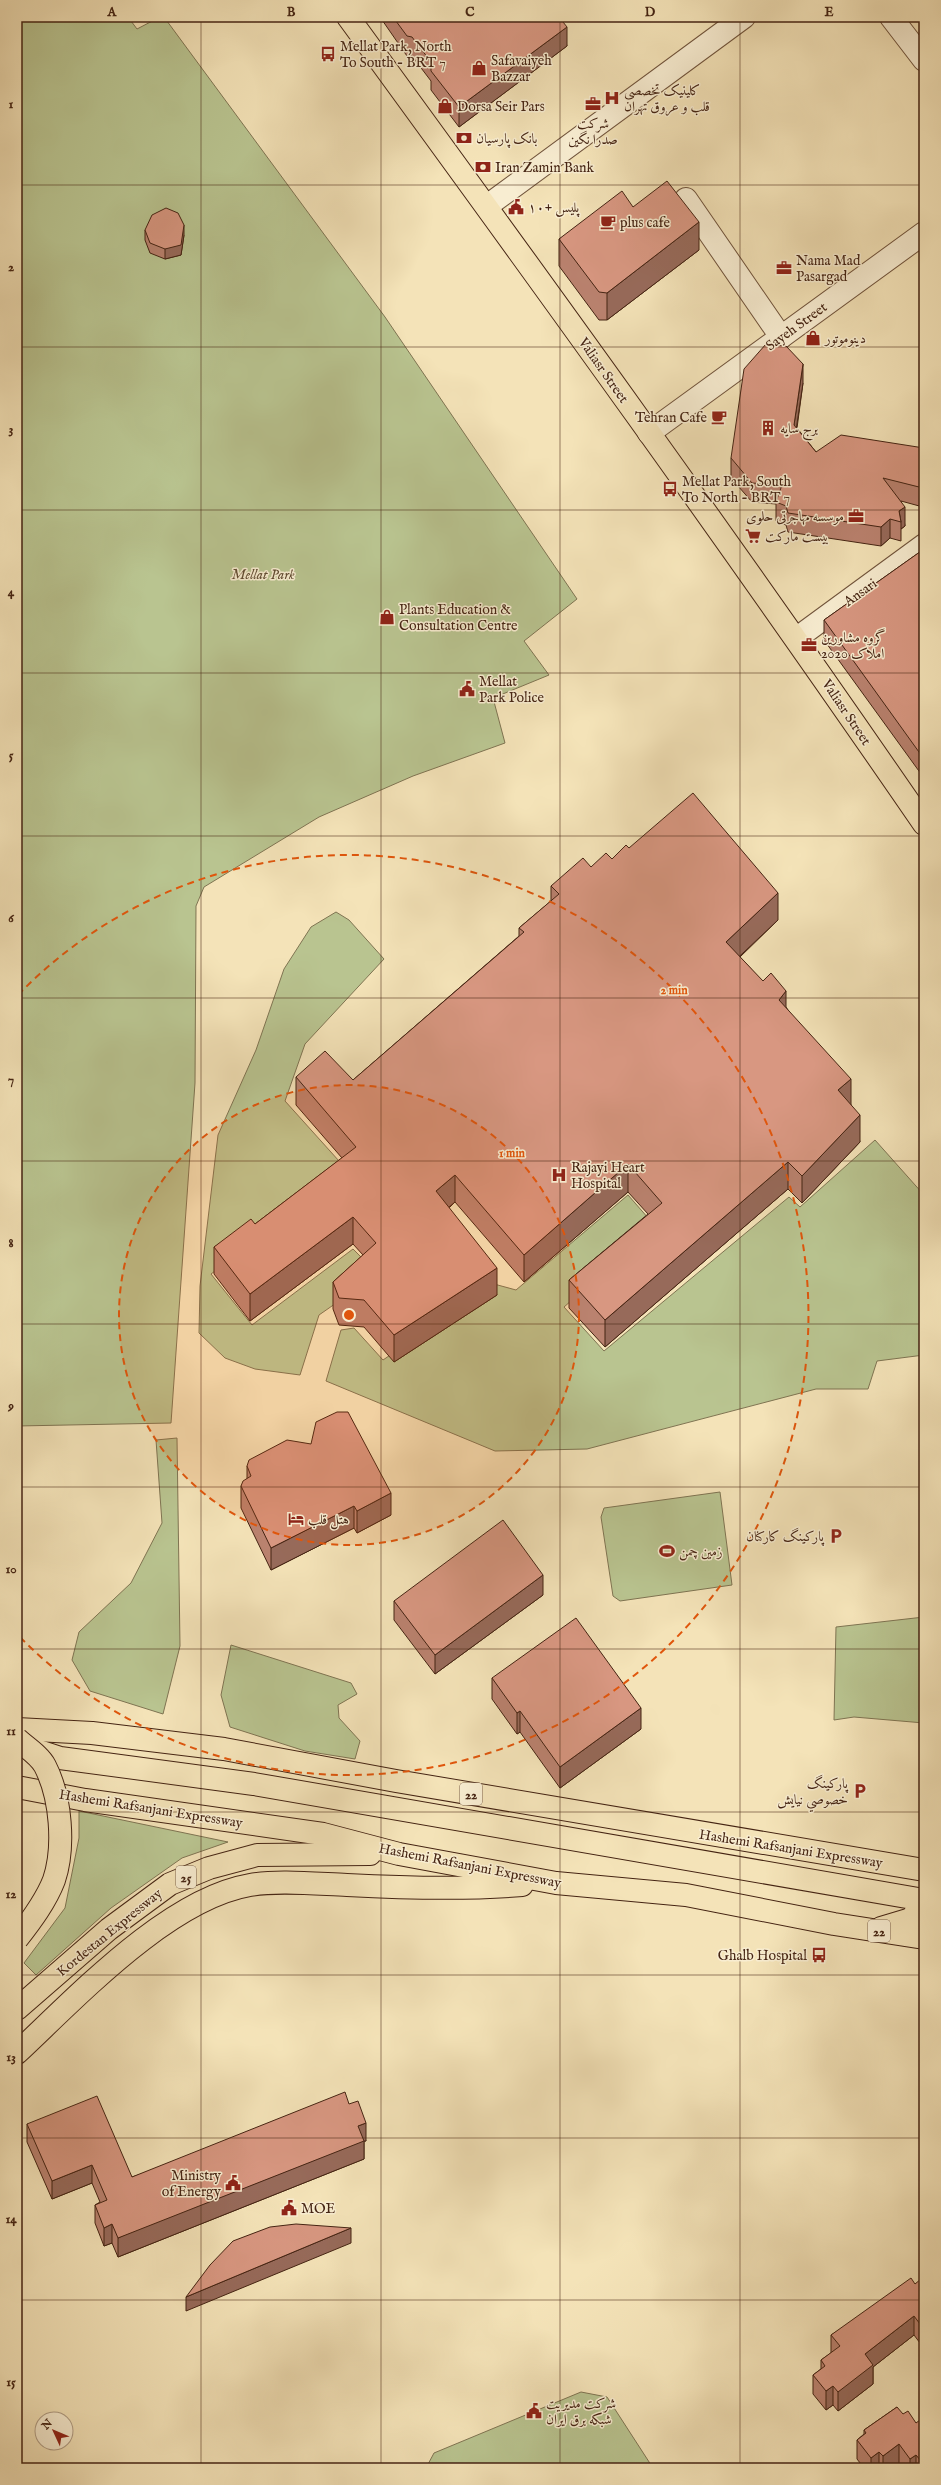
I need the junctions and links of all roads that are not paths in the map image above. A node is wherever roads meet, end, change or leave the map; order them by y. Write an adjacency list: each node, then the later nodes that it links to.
1 (744, 17): 6 (street)
2 (891, 17): 4 (street)
3 (356, 20): 6 (main road, Valiasr Street)
4 (924, 60)
5 (686, 199): 8 (street)
6 (486, 206): 9 (main road, Valiasr Street)
7 (924, 233): 8 (street, Sayeh Street)
8 (781, 337): 9 (street, Sayeh Street)
9 (649, 433): 11 (main road, Valiasr Street)
10 (924, 545): 11 (street, Ansari)
11 (797, 638): 12 (main road, Valiasr Street)
12 (924, 824)
13 (17, 1729): 18 (main road, Hashemi Rafsanjani Expressway / 22)
14 (17, 1739): 25 (main road, bridge)
15 (17, 1744): 22 (main road)
16 (17, 1787): 17 (main road, Hashemi Rafsanjani Expressway / 22)
17 (399, 1854): 20 (main road, Hashemi Rafsanjani Expressway / 22); 26 (main road, Kordestan Expressway / 25)
18 (887, 1864): 19 (main road, Hashemi Rafsanjani Expressway / 22); 21 (main road)
19 (924, 1870)
20 (556, 1882): 23 (main road, Hashemi Rafsanjani Expressway / 22); 27 (main road)
21 (924, 1890)
22 (924, 1901): 23 (main road)
23 (872, 1930): 24 (main road, Hashemi Rafsanjani Expressway / 22)
24 (924, 1938)
25 (17, 1939)
26 (17, 2009)
27 (17, 2053)

